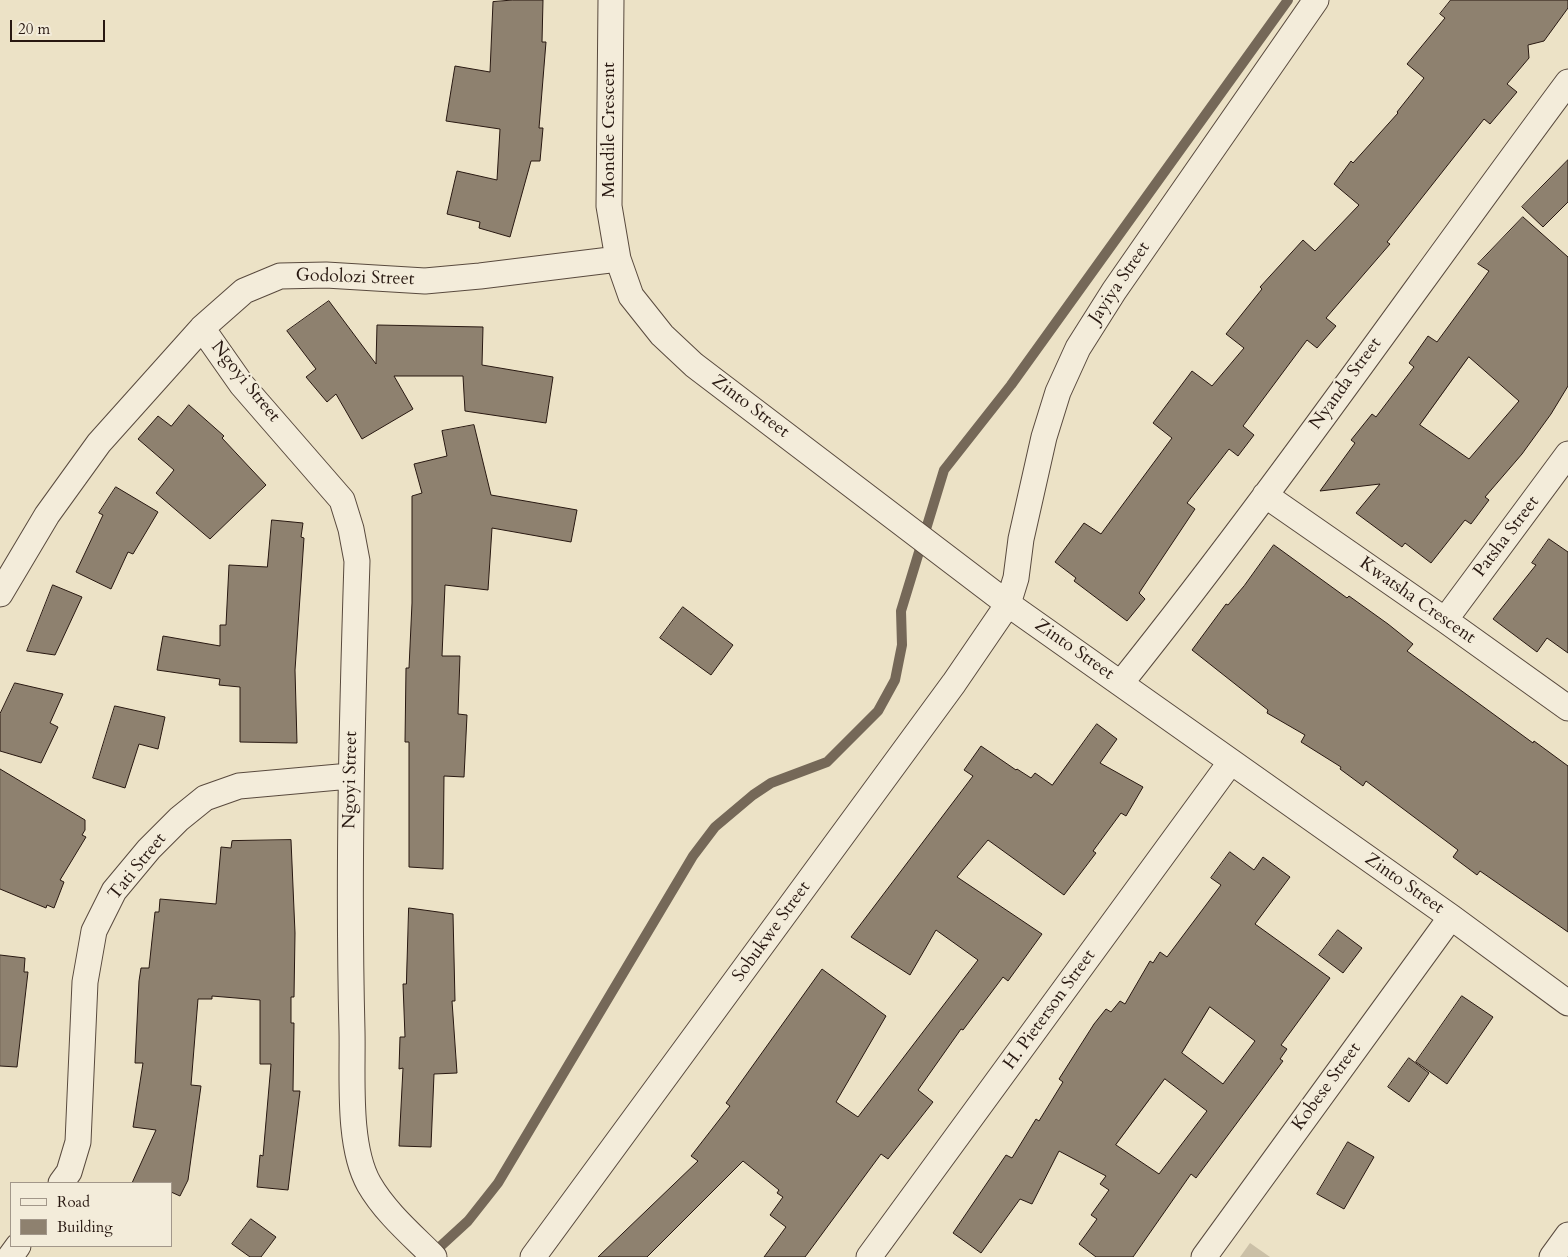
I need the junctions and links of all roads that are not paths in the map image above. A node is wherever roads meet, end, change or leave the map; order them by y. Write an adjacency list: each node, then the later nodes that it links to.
1 (611, 0): 4 (street, Mondile Crescent)
2 (1316, 0): 9 (street, Jayiya Street)
3 (1568, 82): 7 (street, Nyanda Street)
4 (618, 259): 5 (street, Godolozi Street); 9 (street, Zinto Street)
5 (202, 328): 8 (street, Godolozi Street); 14 (street, Ngoyi Street)
6 (1568, 454): 10 (street, Patsha Street)
7 (1265, 496): 10 (street, Kwatsha Crescent); 11 (street, Nyanda Street)
8 (0, 594)
9 (1008, 604): 11 (street, Zinto Street); 20 (street, Sobukwe Street)
10 (1445, 620): 12 (street, Kwatsha Crescent)
11 (1121, 683): 13 (street, Zinto Street)
12 (1568, 708)
13 (1230, 763): 15 (street, Zinto Street); 21 (street, H. Pieterson Street)
14 (350, 776): 17 (street, Tati Street); 19 (street, Ngoyi Street)
15 (1451, 917): 16 (street, Zinto Street); 22 (street, Kobese Street)
16 (1568, 1003)
17 (62, 1182)
18 (1568, 1235): 23 (street)
19 (434, 1257)
20 (534, 1257)
21 (869, 1257)
22 (1204, 1257)
23 (1552, 1257)

